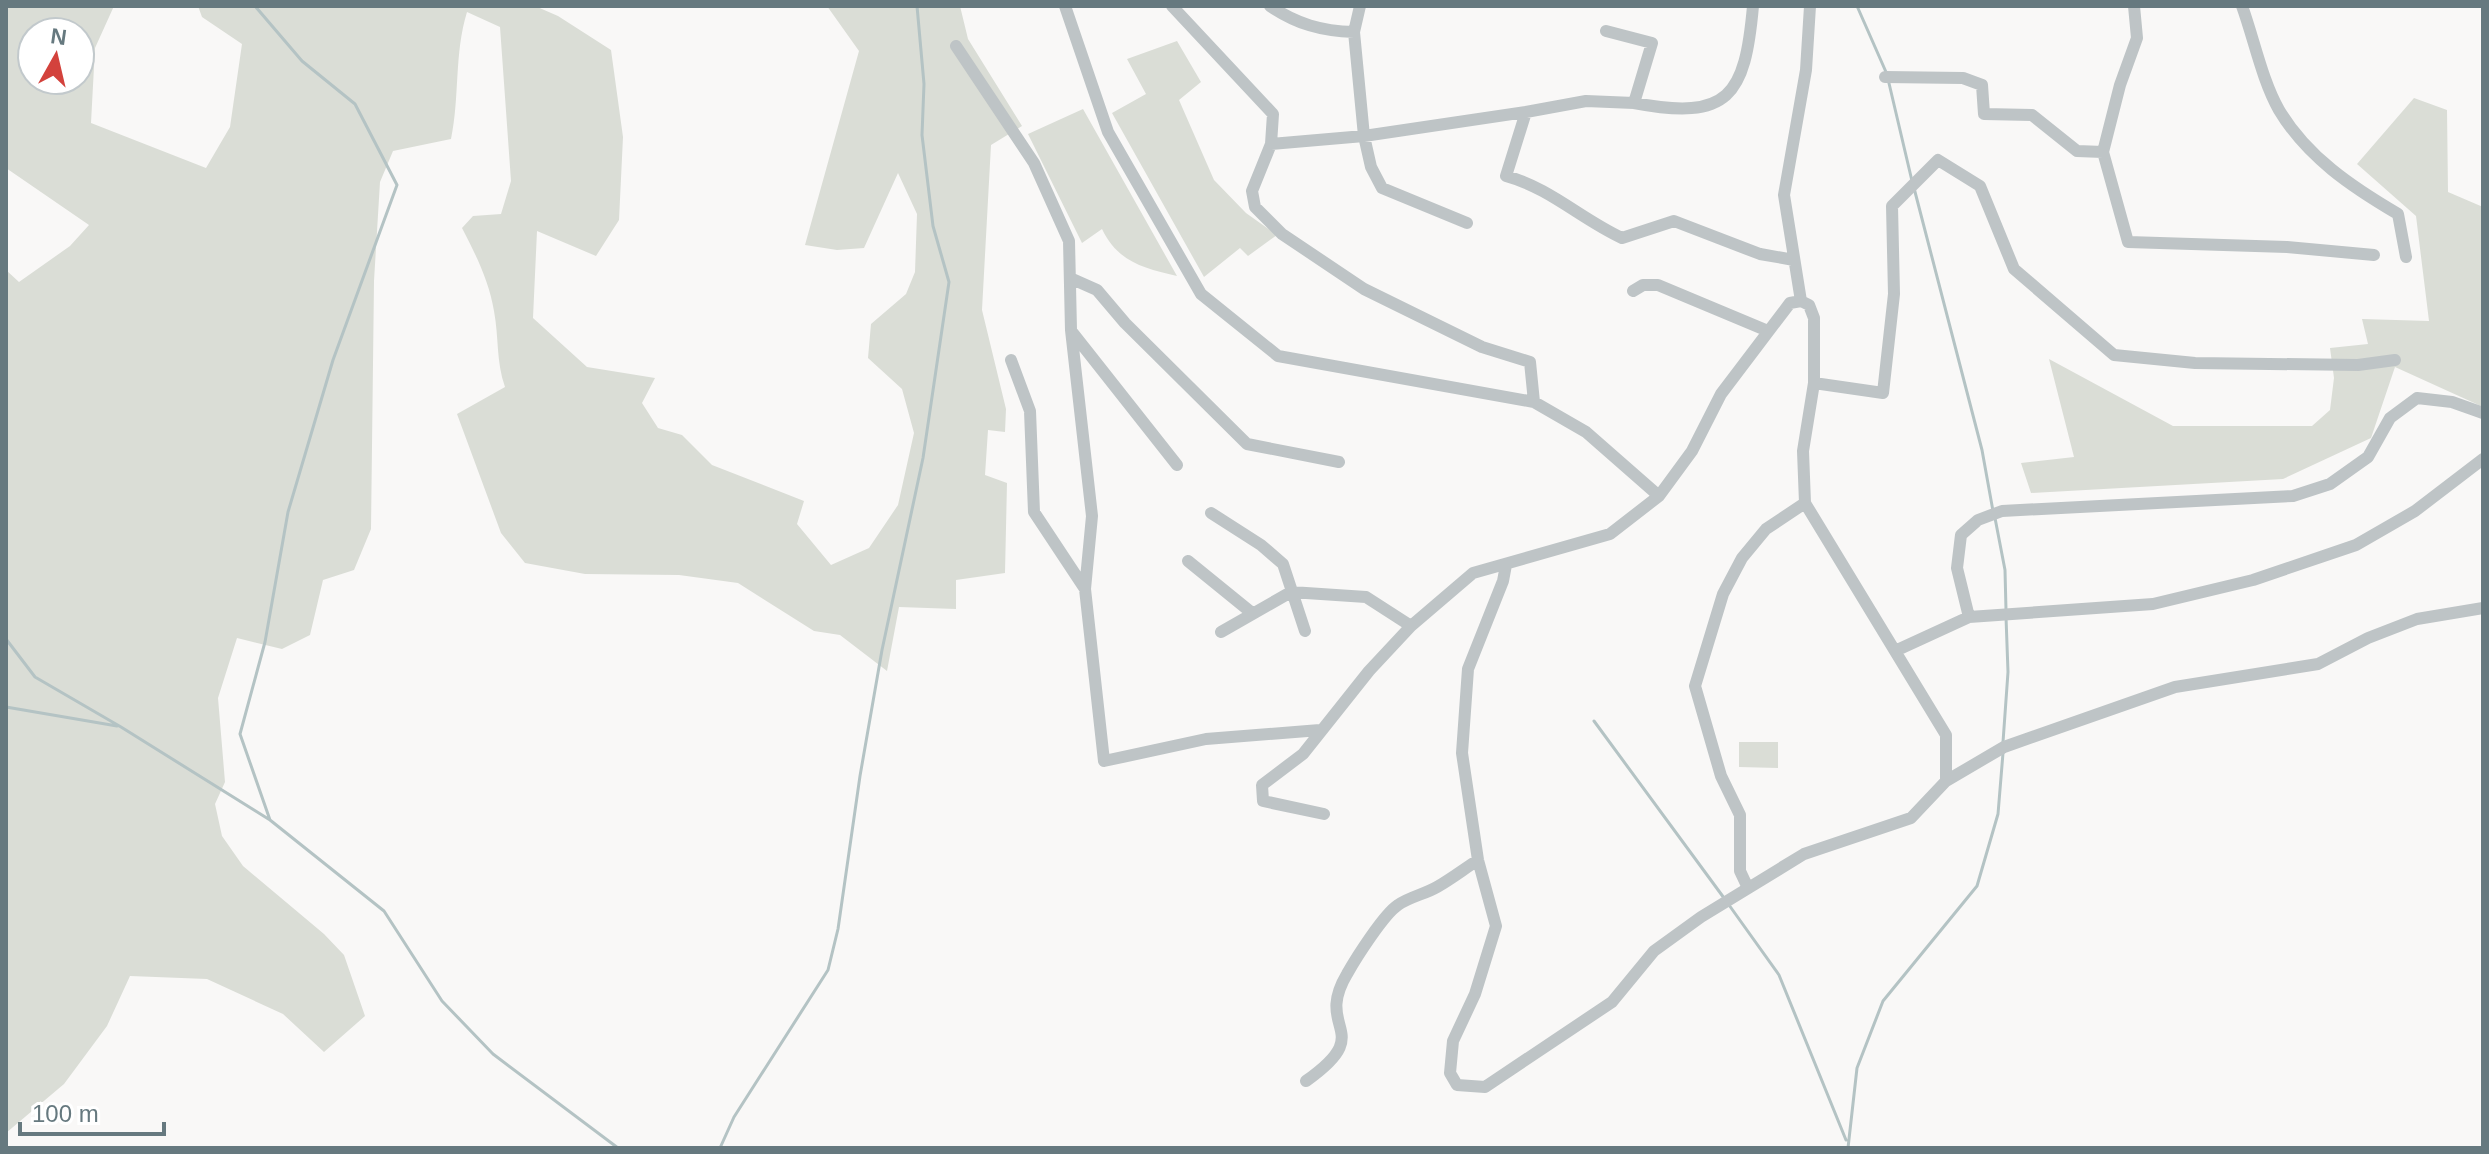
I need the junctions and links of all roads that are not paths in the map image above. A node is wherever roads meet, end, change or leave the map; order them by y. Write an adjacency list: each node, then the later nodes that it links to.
1 (1065, 6): 30 (street)
2 (1172, 6): 16 (street)
3 (1270, 6): 10 (street)
4 (1360, 6): 10 (street)
5 (1753, 6): 13 (street)
6 (1810, 6): 21 (street)
7 (2134, 6): 17 (street)
8 (2242, 6): 20 (street)
9 (1606, 31): 13 (street)
10 (1354, 32): 15 (street)
11 (956, 46): 22 (street)
12 (1885, 77): 17 (street)
13 (1634, 103): 14 (street)
14 (1526, 112): 15 (street); 21 (street)
15 (1364, 136): 16 (street); 18 (street)
16 (1271, 144): 30 (street)
17 (2103, 152): 19 (street)
18 (1467, 223)
19 (2374, 255)
20 (2406, 257)
21 (1794, 260): 24 (street)
22 (1070, 278): 25 (street); 33 (street)
23 (1633, 291): 26 (street)
24 (1801, 301): 26 (street); 29 (street)
25 (1071, 330): 34 (street); 40 (street)
26 (1768, 331): 35 (street)
27 (1011, 360): 40 (street)
28 (2395, 360): 29 (street)
29 (1814, 383): 36 (street)
30 (1534, 402): 35 (street)
31 (2483, 413): 44 (street)
32 (2483, 459): 44 (street)
33 (1339, 462)
34 (1177, 465)
35 (1659, 496): 39 (street)
36 (1805, 503): 48 (street); 53 (street)
37 (1211, 513): 41 (street)
38 (1188, 561): 43 (street)
39 (1506, 565): 45 (street); 52 (street)
40 (1085, 589): 49 (street)
41 (1291, 592): 43 (street); 45 (street); 46 (street)
42 (2483, 608): 50 (street)
43 (1252, 613): 47 (street)
44 (1969, 617): 48 (street)
45 (1411, 626): 49 (street)
46 (1305, 631)
47 (1221, 632)
48 (1895, 651): 50 (street)
49 (1320, 730): 51 (street)
50 (1946, 781): 53 (street)
51 (1324, 814)
52 (1478, 860): 53 (street); 54 (street)
53 (1748, 888)
54 (1306, 1081)

